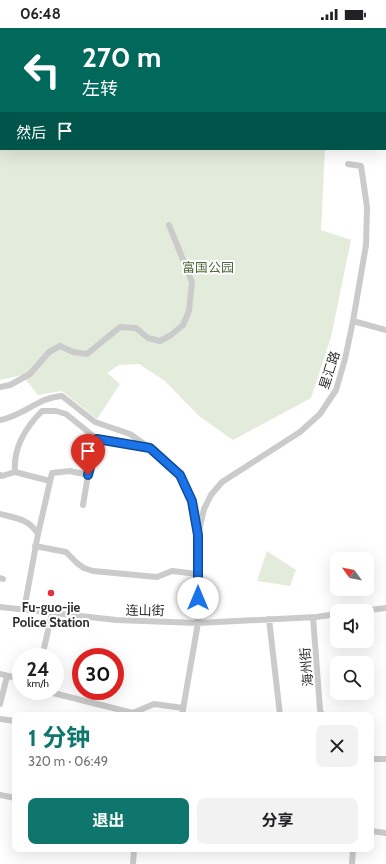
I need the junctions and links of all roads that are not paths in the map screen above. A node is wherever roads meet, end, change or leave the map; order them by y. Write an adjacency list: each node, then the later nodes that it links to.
1 (348, 164): 3 (street, 星汇路)
2 (169, 225): 5 (street)
3 (354, 321): 4 (street); 16 (street, 星汇路)
4 (386, 330)
5 (0, 386)
6 (0, 420): 8 (street)
7 (97, 439): 8 (street); 9 (street); 11 (street)
8 (150, 448): 16 (street)
9 (15, 472): 10 (street); 12 (street)
10 (0, 475)
11 (88, 475): 12 (street); 13 (street)
12 (50, 481): 15 (street)
13 (83, 505)
14 (0, 514): 15 (street)
15 (38, 534): 17 (street)
16 (198, 535): 18 (street)
17 (35, 546): 18 (street); 21 (street)
18 (198, 574): 27 (street)
19 (0, 607): 21 (street, 连山街)
20 (386, 608): 22 (street)
21 (24, 610): 23 (street, 连山街)
22 (374, 610)
23 (52, 613): 27 (street, 连山街); 28 (street)
24 (330, 615): 25 (street, 连山街)
25 (313, 617): 26 (street, 连山街); 39 (street, 海州街)
26 (270, 619): 27 (street, 连山街); 38 (street)
27 (198, 622): 34 (street)
28 (44, 648)
29 (0, 674): 30 (street)
30 (7, 676): 31 (street); 33 (street)
31 (12, 677)
32 (64, 696): 35 (street)
33 (0, 704)
34 (184, 708): 36 (street); 37 (street)
35 (129, 712)
36 (141, 712)
37 (183, 712)
38 (280, 712)
39 (321, 712)
40 (0, 718): 41 (street)
41 (12, 720)
42 (374, 759): 43 (street)
43 (386, 759)
44 (0, 795): 45 (street)
45 (12, 797)
46 (374, 831): 47 (street)
47 (386, 833)
48 (134, 852): 50 (street)
49 (353, 852): 51 (street)
50 (133, 864)
51 (352, 864)

